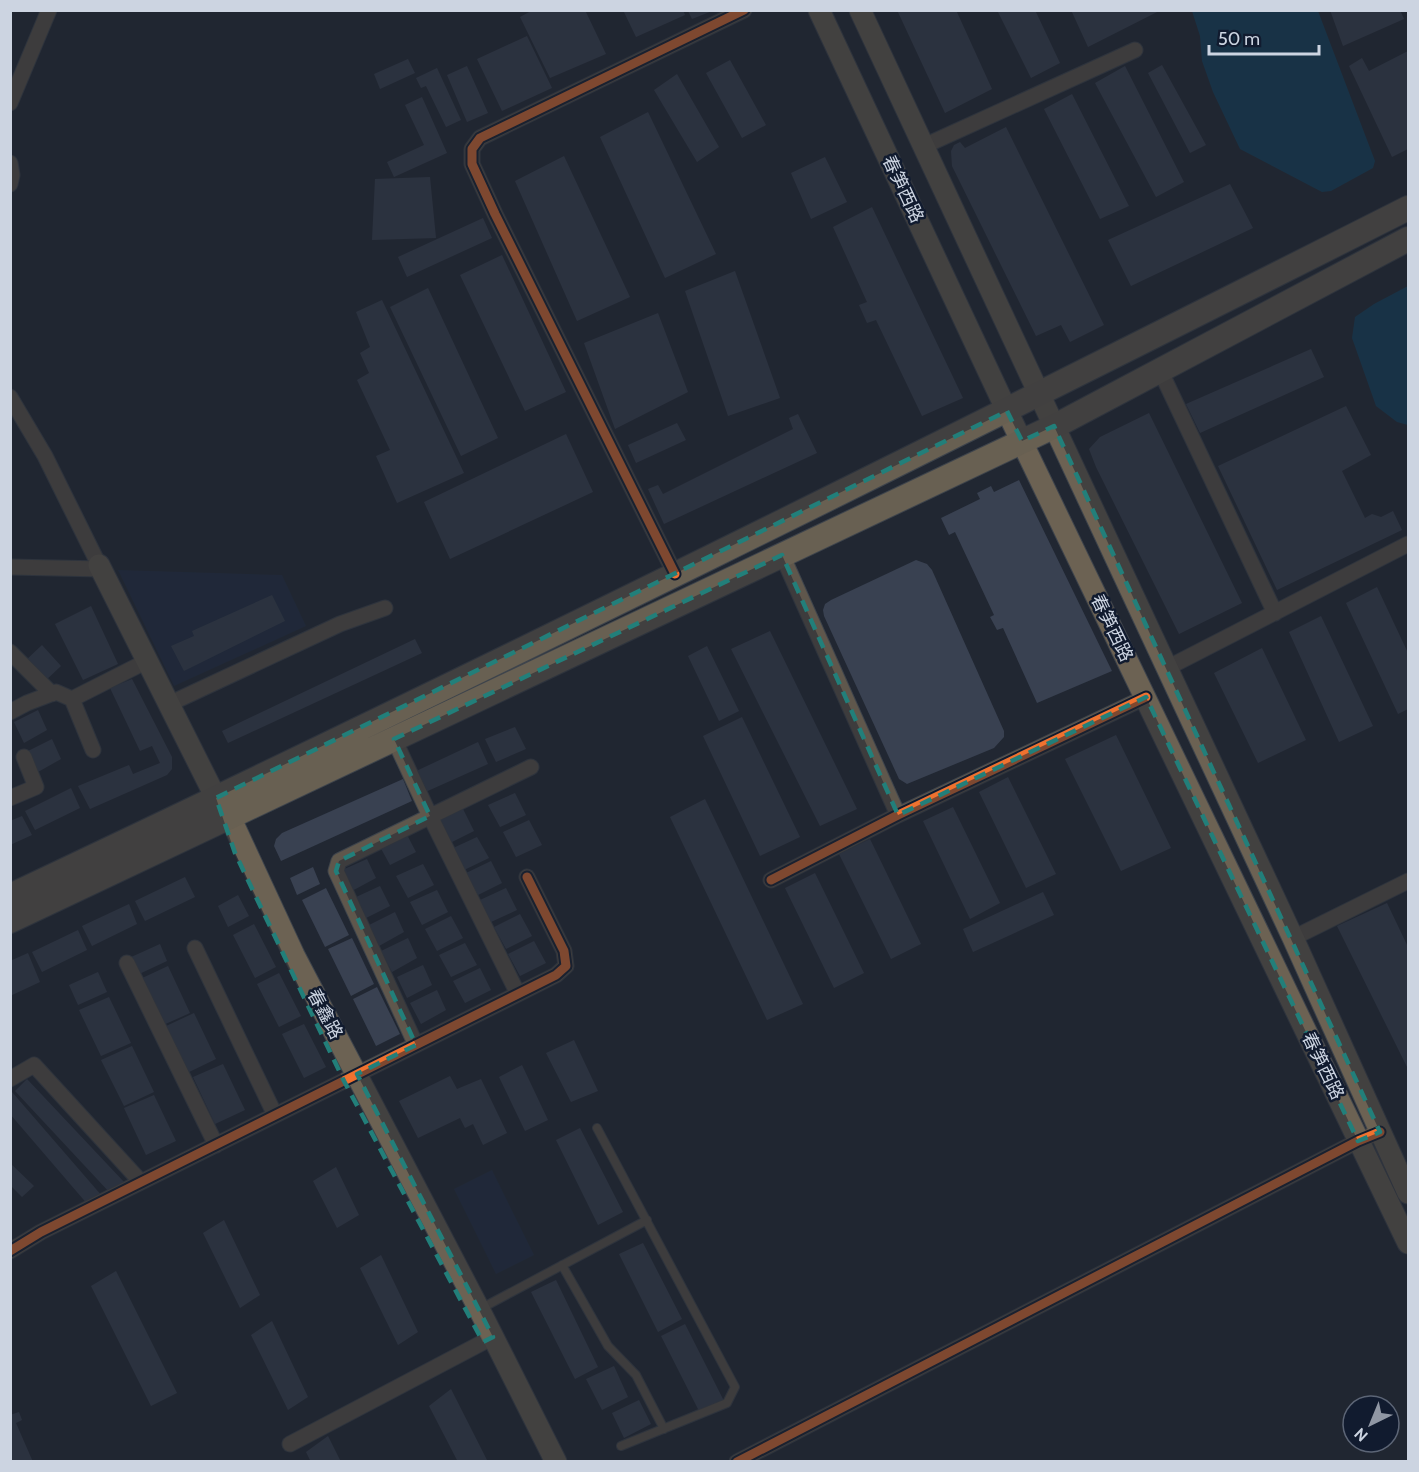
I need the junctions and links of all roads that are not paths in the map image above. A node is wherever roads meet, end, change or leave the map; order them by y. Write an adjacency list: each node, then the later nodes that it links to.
1 (49, 10): 6 (street)
2 (744, 10): 22 (street)
3 (819, 10): 15 (main road, 春笋西路)
4 (860, 10): 7 (main road, 春笋西路)
5 (1135, 50): 7 (street)
6 (10, 104)
7 (924, 146): 13 (main road, 春笋西路)
8 (10, 163): 9 (street)
9 (10, 184)
10 (1408, 208): 13 (main road)
11 (1408, 239): 12 (main road)
12 (1160, 370): 16 (main road); 24 (street)
13 (1039, 394): 15 (main road); 16 (main road, 春笋西路)
14 (10, 397): 21 (street)
15 (1006, 411): 17 (main road, 春笋西路); 22 (main road)
16 (1054, 426): 17 (main road); 27 (main road, 春笋西路)
17 (1022, 441): 19 (main road); 29 (main road, 春笋西路)
18 (1408, 544): 24 (street)
19 (782, 555): 33 (main road); 39 (street)
20 (10, 567): 21 (street)
21 (100, 567): 26 (main road, 春鑫路)
22 (675, 574): 38 (main road)
23 (385, 608): 31 (street)
24 (1275, 613): 27 (street)
25 (10, 652): 28 (street)
26 (147, 661): 30 (street); 31 (main road, 春鑫路)
27 (1167, 668): 46 (main road, 春笋西路)
28 (52, 694): 30 (street); 32 (street)
29 (1146, 697): 39 (street); 56 (main road, 春笋西路)
30 (72, 699): 34 (street)
31 (169, 704): 38 (main road, 春鑫路)
32 (10, 712)
33 (394, 739): 38 (main road); 40 (street)
34 (93, 750)
35 (24, 757): 37 (street)
36 (531, 767): 40 (street)
37 (10, 798)
38 (224, 811): 44 (main road); 45 (main road); 51 (main road, 春鑫路)
39 (898, 815): 42 (street)
40 (429, 816): 49 (street); 50 (street)
41 (527, 877): 49 (street)
42 (771, 880)
43 (1408, 881): 46 (street)
44 (10, 896)
45 (10, 921)
46 (1293, 938): 55 (main road, 春笋西路)
47 (195, 948): 53 (street)
48 (127, 963): 57 (street)
49 (518, 994): 50 (street)
50 (416, 1045): 51 (street)
51 (350, 1078): 53 (street); 64 (main road, 春鑫路); 65 (main road, 春鑫路)
52 (10, 1079): 58 (street)
53 (275, 1115): 57 (street)
54 (597, 1128): 60 (lane)
55 (1380, 1132): 56 (street); 59 (main road, 春笋西路)
56 (1358, 1141): 61 (main road, 春笋西路); 71 (street)
57 (216, 1144): 58 (street)
58 (141, 1182): 62 (street)
59 (1408, 1193)
60 (647, 1220): 63 (lane); 66 (lane)
61 (1408, 1243)
62 (13, 1246)
63 (562, 1265): 64 (lane); 66 (lane)
64 (479, 1310): 65 (main road, 春鑫路)
65 (488, 1340): 67 (street); 69 (main road, 春鑫路); 70 (main road, 春鑫路)
66 (664, 1429): 68 (lane)
67 (290, 1444)
68 (621, 1446)
69 (542, 1461)
70 (556, 1461)
71 (737, 1461)

